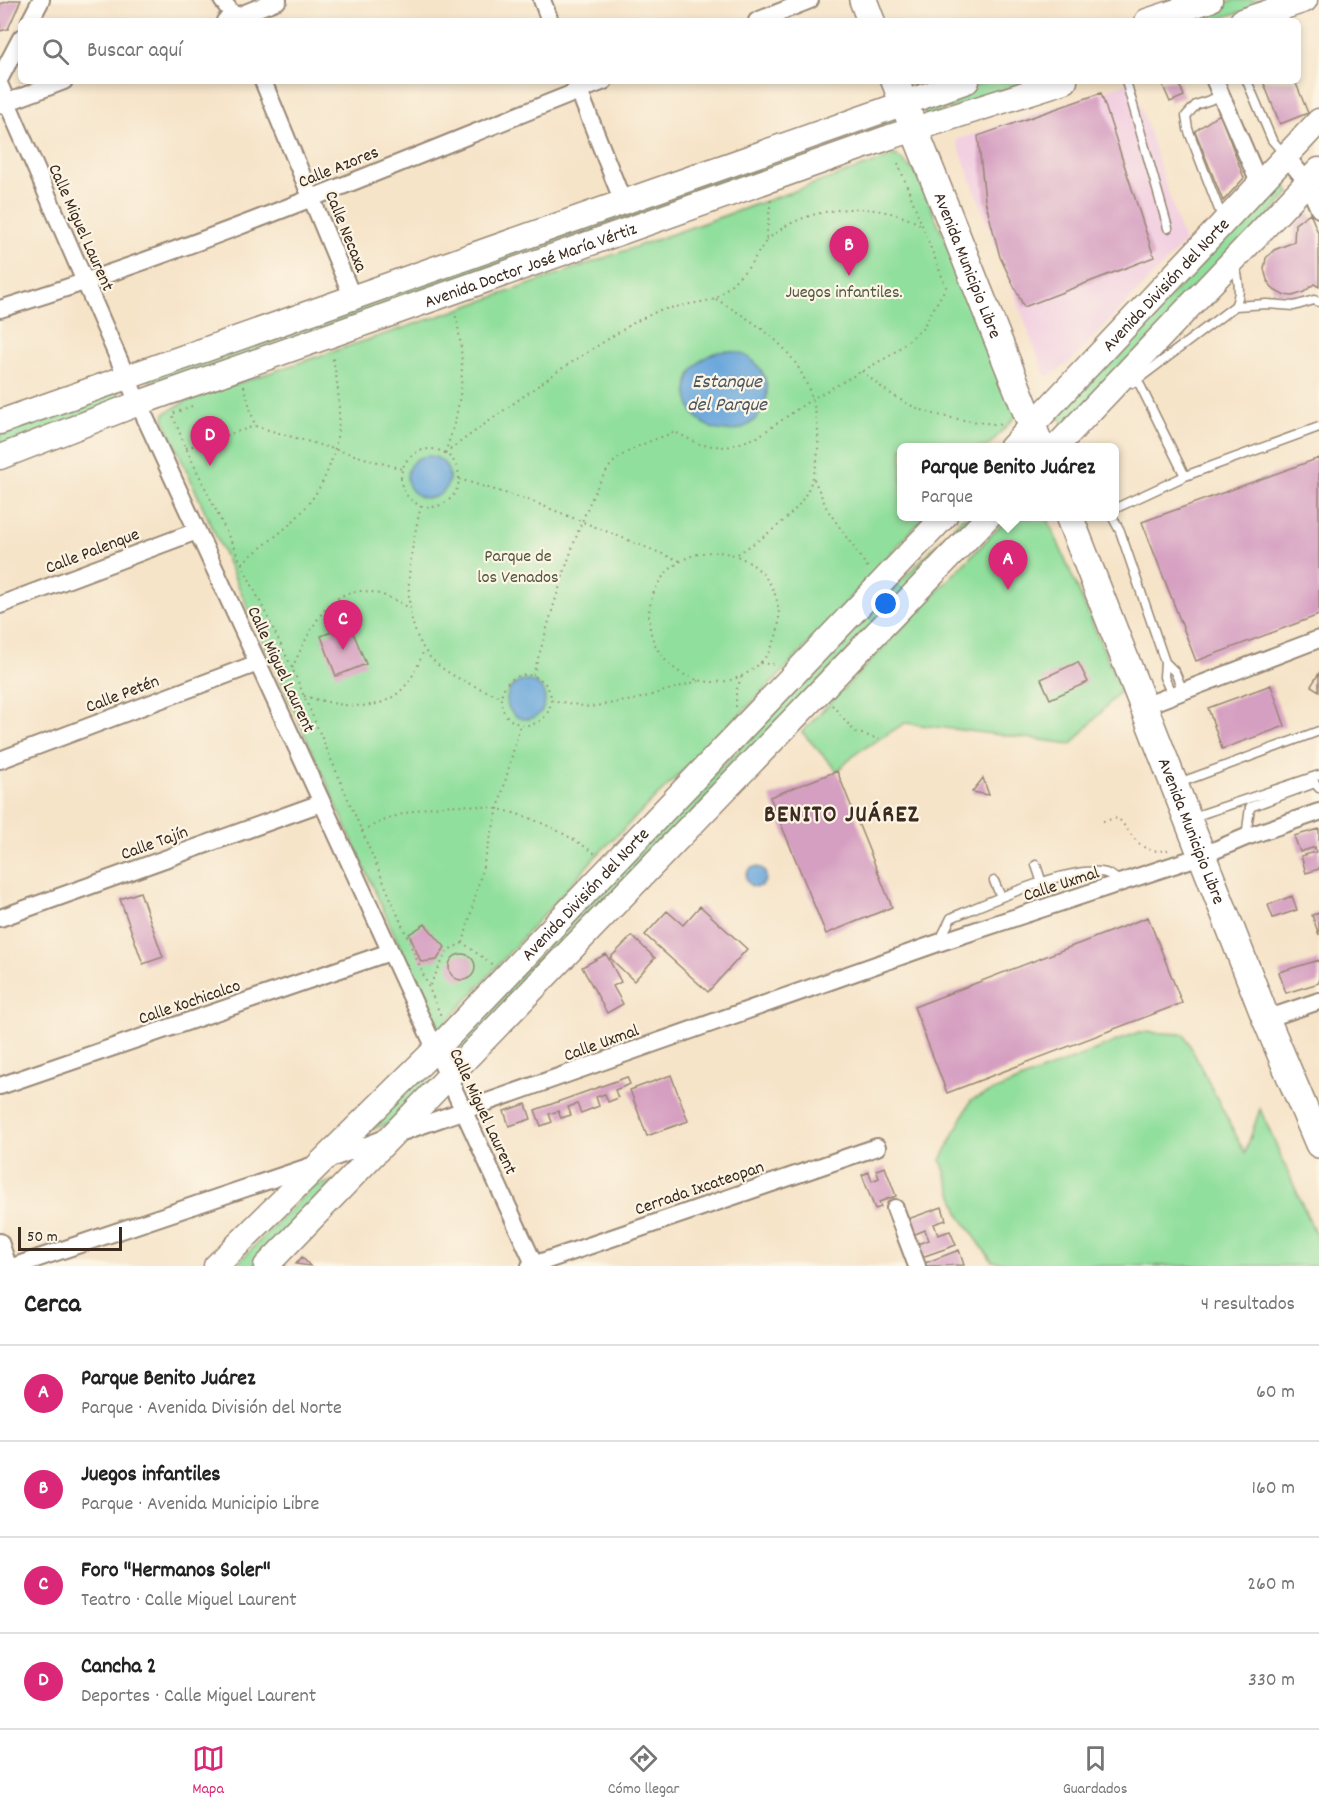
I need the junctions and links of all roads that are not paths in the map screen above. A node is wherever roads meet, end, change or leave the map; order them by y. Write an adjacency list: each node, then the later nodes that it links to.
1 (41, 0): 10 (street)
2 (222, 0): 11 (street)
3 (278, 0): 12 (street)
4 (542, 0): 13 (street)
5 (810, 0): 14 (street)
6 (863, 0): 15 (main road)
7 (1210, 0): 9 (main road)
8 (1305, 0): 17 (main road)
9 (1186, 10): 16 (main road)
10 (32, 18)
11 (232, 18)
12 (238, 18)
13 (549, 18)
14 (765, 18)
15 (870, 18)
16 (1158, 18)
17 (1251, 18)
18 (18, 44): 19 (street)
19 (0, 78)
20 (56, 84): 30 (street)
21 (264, 84): 36 (street, Calle Necaxa)
22 (947, 84): 29 (main road, Avenida Doctor José María Vértiz)
23 (1056, 84): 32 (main road, Avenida Doctor José María Vértiz)
24 (1127, 84): 40 (lane)
25 (1248, 84): 33 (lane)
26 (0, 86): 30 (street, Calle Miguel Laurent)
27 (577, 86): 36 (street, Calle Azores); 37 (street)
28 (1218, 88): 35 (street); 39 (lane)
29 (899, 91): 32 (main road, Avenida Municipio Libre); 37 (main road, Avenida Doctor José María Vértiz)
30 (3, 103): 42 (street, Calle Miguel Laurent)
31 (1319, 121): 33 (main road, Avenida División del Norte)
32 (915, 129): 49 (main road, Avenida Doctor José María Vértiz); 53 (main road, Avenida Municipio Libre)
33 (1286, 156): 34 (street); 35 (main road, Avenida División del Norte)
34 (1313, 176): 38 (street); 41 (main road, Avenida División del Norte)
35 (1260, 185): 39 (main road, Avenida División del Norte)
36 (313, 198): 42 (street, Calle Azores); 43 (street, Calle Necaxa)
37 (623, 202): 43 (main road, Avenida Doctor José María Vértiz)
38 (1319, 209)
39 (1224, 223): 53 (main road, Avenida División del Norte)
40 (1168, 228)
41 (1234, 260): 45 (lane); 48 (main road, Avenida División del Norte)
42 (86, 283): 46 (street, Calle Azores); 47 (street, Calle Miguel Laurent)
43 (352, 297): 47 (main road, Avenida Doctor José María Vértiz)
44 (1319, 302): 45 (lane)
45 (1235, 306): 48 (lane)
46 (0, 309)
47 (126, 376): 49 (street, Calle Miguel Laurent); 50 (main road, Avenida Doctor José María Vértiz)
48 (1127, 383): 54 (main road, Avenida División del Norte); 56 (lane)
49 (139, 403): 55 (main road, Avenida Doctor José María Vértiz); 62 (street, Calle Miguel Laurent)
50 (0, 422)
51 (1319, 427): 56 (lane)
52 (1007, 436): 53 (main road, Avenida División del Norte)
53 (1037, 436)
54 (1060, 443)
55 (0, 457)
56 (1185, 476): 57 (lane)
57 (1119, 507)
58 (940, 521): 88 (main road, Avenida División del Norte)
59 (984, 521): 89 (main road, Avenida División del Norte)
60 (1071, 521): 67 (main road, Avenida Municipio Libre)
61 (1115, 521): 66 (lane)
62 (197, 531): 63 (street, Calle Palenque); 65 (street, Calle Miguel Laurent)
63 (0, 605)
64 (1319, 639): 66 (street)
65 (258, 663): 69 (street, Calle Petén); 72 (street, Calle Miguel Laurent)
66 (1177, 693): 67 (street)
67 (1144, 706): 71 (main road, Avenida Municipio Libre)
68 (1319, 731): 71 (lane)
69 (0, 760)
70 (1317, 781): 73 (lane)
71 (1174, 784): 75 (main road, Avenida Municipio Libre)
72 (321, 803): 83 (street, Calle Tajín); 85 (street, Calle Miguel Laurent)
73 (1247, 803): 75 (lane); 76 (lane)
74 (1319, 812): 76 (street, Calle Uxmal)
75 (1187, 819): 77 (main road, Avenida Municipio Libre)
76 (1246, 837): 77 (street, Calle Uxmal)
77 (1199, 850): 81 (street, Calle Uxmal); 87 (main road, Avenida Municipio Libre)
78 (1036, 865): 80 (lane)
79 (994, 881): 82 (lane)
80 (1042, 883): 81 (lane); 82 (lane)
81 (1122, 883): 84 (street, Calle Uxmal)
82 (1001, 897): 84 (lane)
83 (0, 918)
84 (938, 943): 91 (street, Calle Uxmal)
85 (390, 952): 88 (street, Calle Miguel Laurent); 90 (street, Calle Xochicalco)
86 (1319, 1001): 87 (street)
87 (1266, 1019): 93 (main road, Avenida Municipio Libre)
88 (434, 1051): 89 (street, Calle Miguel Laurent); 95 (main road, Avenida División del Norte)
89 (448, 1079): 91 (street, Calle Miguel Laurent); 92 (main road, Avenida División del Norte)
90 (0, 1086)
91 (463, 1112): 92 (street, Calle Uxmal); 102 (street, Calle Miguel Laurent)
92 (391, 1136): 95 (street, Calle Uxmal); 101 (main road, Avenida División del Norte)
93 (1319, 1144)
94 (876, 1147): 102 (street, Cerrada Ixcateopan)
95 (317, 1164): 99 (street, Calle Uxmal); 100 (main road, Avenida División del Norte)
96 (895, 1208): 103 (street)
97 (0, 1242): 98 (street)
98 (8, 1266)
99 (15, 1266)
100 (216, 1266)
101 (266, 1266)
102 (533, 1266)
103 (917, 1266)

